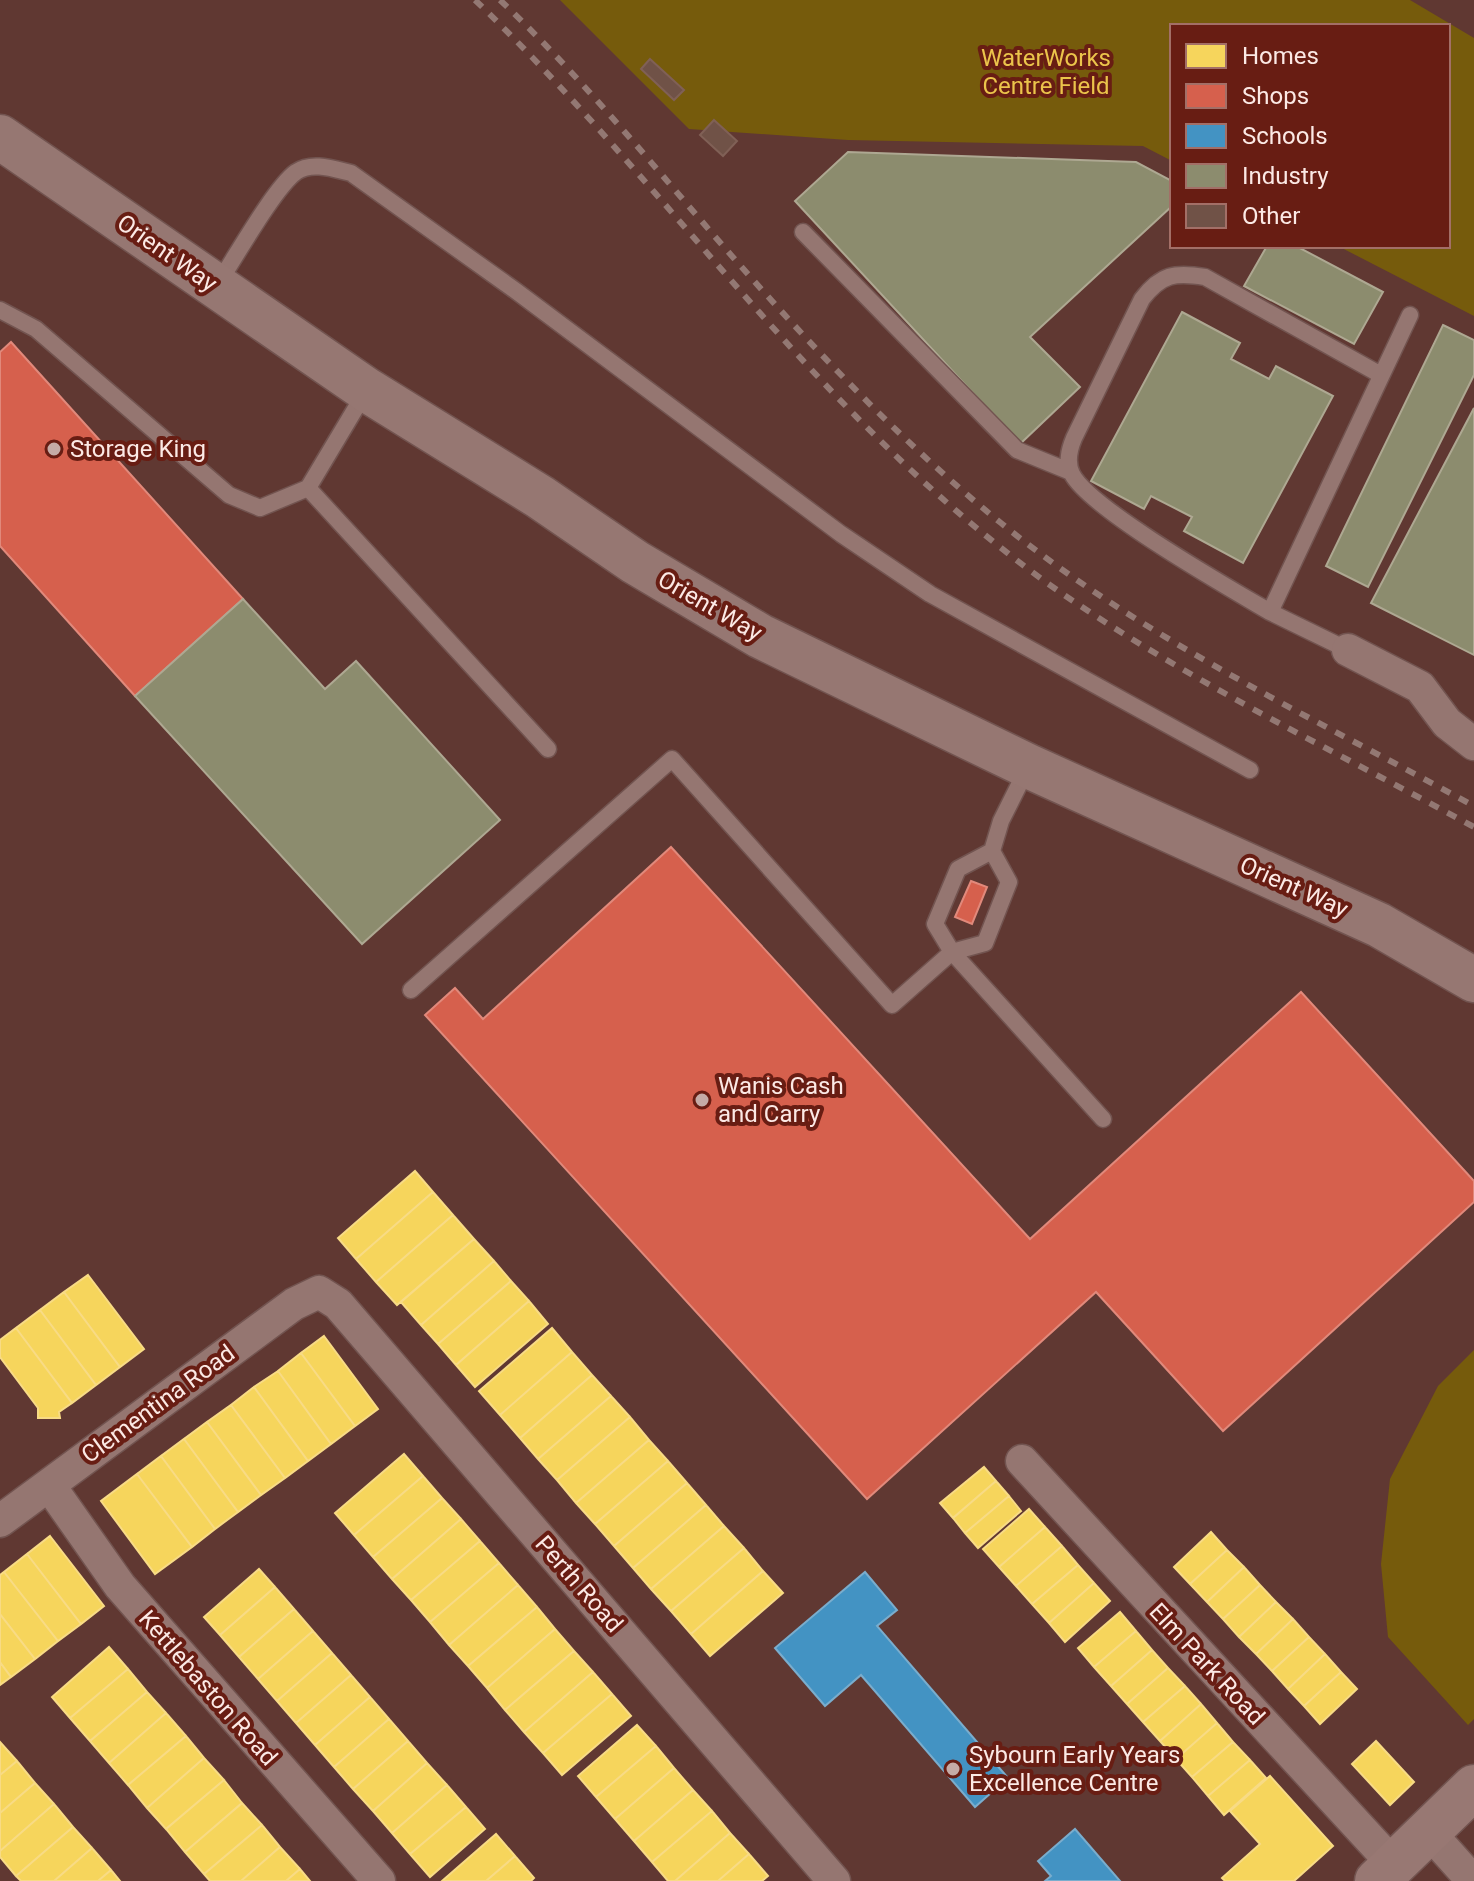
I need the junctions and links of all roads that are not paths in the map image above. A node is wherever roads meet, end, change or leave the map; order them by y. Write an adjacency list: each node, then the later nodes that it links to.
1 (0, 137): 3 (street, Orient Way)
2 (803, 232): 8 (lane)
3 (216, 287): 7 (street, Orient Way); 15 (lane)
4 (0, 310): 9 (lane)
5 (1410, 315): 6 (lane)
6 (1381, 375): 8 (lane); 10 (lane)
7 (367, 390): 9 (lane); 14 (street, Orient Way)
8 (1071, 472): 10 (lane)
9 (308, 488): 13 (lane)
10 (1270, 612): 11 (lane)
11 (1348, 650): 12 (street)
12 (1474, 744)
13 (548, 749)
14 (1028, 766): 16 (lane); 18 (street, Orient Way)
15 (1250, 770)
16 (992, 851): 17 (lane); 17 (lane)
17 (952, 952): 19 (lane); 20 (lane)
18 (1474, 980)
19 (411, 990)
20 (1103, 1119)
21 (319, 1292): 23 (street, Clementina Road); 29 (street, Perth Road)
22 (1022, 1461): 27 (street, Elm Park Road)
23 (49, 1485): 24 (street, Clementina Road); 28 (street, Kettlebaston Road)
24 (0, 1521)
25 (1474, 1787): 26 (main road)
26 (1429, 1832): 27 (main road); 30 (street)
27 (1386, 1873)
28 (379, 1881)
29 (834, 1881)
30 (1473, 1881)

